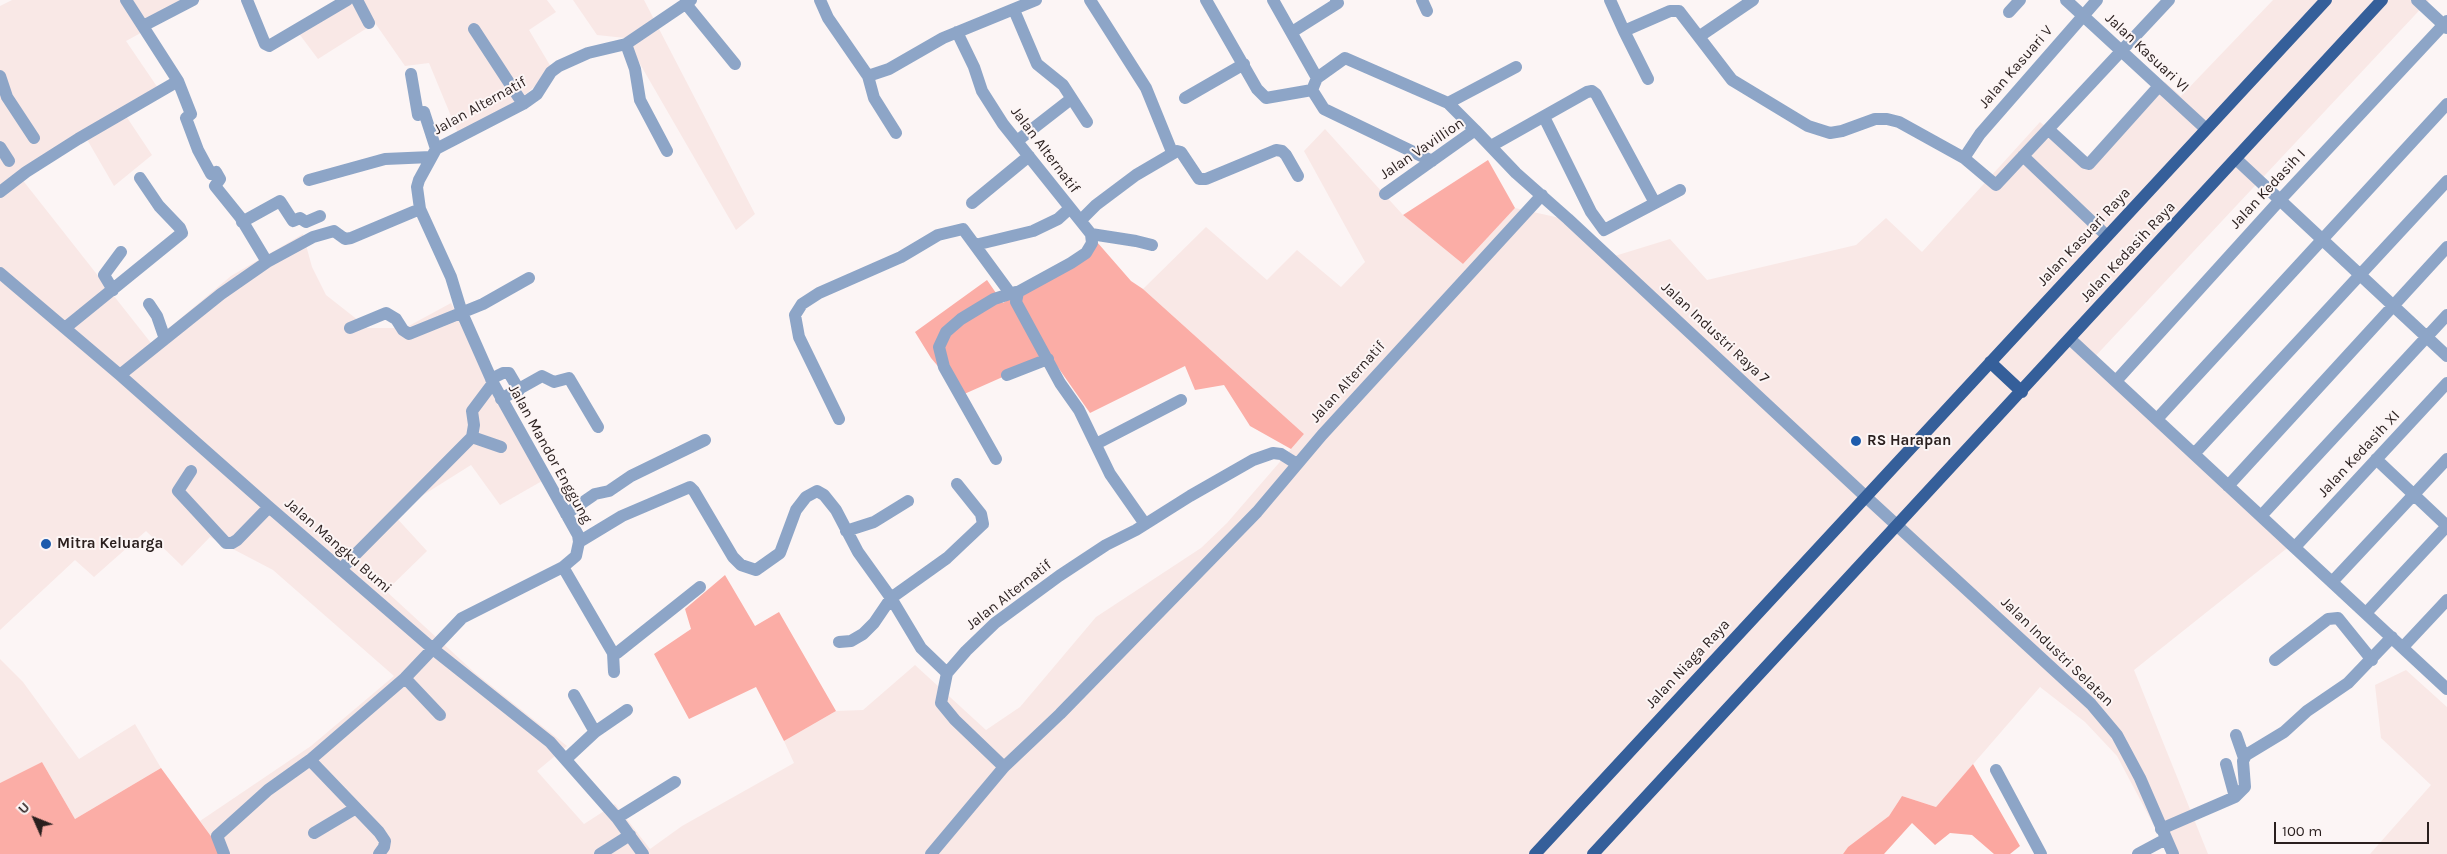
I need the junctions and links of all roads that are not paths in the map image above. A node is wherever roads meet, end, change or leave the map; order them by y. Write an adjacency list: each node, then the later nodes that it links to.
1 (126, 0): 27 (street)
2 (193, 0): 27 (street)
3 (247, 0): 4 (street)
4 (347, 0)
5 (357, 0): 25 (street)
6 (820, 0): 40 (street)
7 (1036, 0): 22 (street)
8 (1090, 0): 61 (street)
9 (1206, 0): 36 (street)
10 (1273, 0): 31 (street)
11 (1336, 0): 31 (street)
12 (1610, 0): 29 (street)
13 (1753, 0): 32 (street)
14 (2020, 0): 23 (street)
15 (2066, 0): 24 (street, Jalan Kasuari VI)
16 (2097, 0): 24 (street, Jalan Kasuari V)
17 (2169, 0): 34 (street)
18 (2326, 0): 52 (main road, Jalan Kasuari Raya)
19 (2382, 0): 66 (main road, Jalan Kedasih Raya)
20 (2417, 0): 26 (street)
21 (689, 2): 33 (street, Jalan Alternatif); 35 (street)
22 (1016, 5): 30 (street); 46 (street)
23 (2009, 12)
24 (2083, 16): 34 (street, Jalan Kasuari VI); 65 (street, Jalan Kasuari V)
25 (369, 23)
26 (2446, 24): 77 (street, Jalan Kedasih I)
27 (143, 26): 42 (street)
28 (474, 30): 48 (street)
29 (1624, 31): 32 (street); 41 (street)
30 (957, 32): 40 (street); 57 (street, Jalan Alternatif)
31 (1292, 32): 43 (street)
32 (1700, 36): 65 (street)
33 (626, 44): 48 (street, Jalan Alternatif); 60 (street)
34 (2122, 51): 44 (street, Jalan Kasuari VI); 54 (street)
35 (735, 64)
36 (1244, 64): 43 (street); 45 (street)
37 (1516, 67): 47 (street)
38 (411, 74): 62 (street)
39 (0, 76): 56 (street)
40 (868, 76): 55 (street)
41 (1648, 79)
42 (178, 81): 74 (street); 84 (street)
43 (1315, 84): 47 (street); 68 (street)
44 (2159, 86): 52 (street, Jalan Kasuari VI); 54 (street)
45 (1185, 98)
46 (1071, 99): 51 (street); 57 (street)
47 (1448, 103): 53 (street)
48 (523, 104): 62 (street, Jalan Alternatif)
49 (2447, 104): 87 (street)
50 (1544, 116): 58 (street); 79 (street); 79 (street)
51 (1088, 122)
52 (2206, 129): 86 (main road, Jalan Kasuari Raya)
53 (1476, 130): 58 (street, Jalan Vavillion); 68 (street, Jalan Vavillion)
54 (2049, 130): 64 (street)
55 (896, 134)
56 (34, 138)
57 (1016, 141): 63 (street, Jalan Alternatif)
58 (1491, 146): 76 (street, Jalan Vavillion)
59 (0, 147): 67 (street)
60 (667, 151)
61 (1172, 152): 69 (street); 83 (street)
62 (433, 153): 71 (street); 80 (street, Jalan Alternatif)
63 (1029, 156): 78 (street); 81 (street, Jalan Alternatif)
64 (2023, 156): 65 (street); 86 (street)
65 (1964, 158)
66 (2236, 159): 77 (street); 106 (main road, Jalan Kedasih Raya)
67 (9, 161)
68 (1432, 161): 75 (street, Jalan Vavillion)
69 (1298, 176)
70 (140, 178): 96 (street)
71 (309, 180)
72 (2447, 181): 94 (street)
73 (1680, 190): 79 (street)
74 (0, 192)
75 (1385, 194)
76 (1542, 195): 130 (street, Jalan Alternatif); 135 (street, Jalan Industri Raya 7)
77 (2280, 200): 87 (street); 113 (street, Jalan Kedasih I)
78 (972, 203)
79 (1655, 203)
80 (420, 209): 92 (street); 100 (street, Jalan Mandor Enggung)
81 (1069, 209): 83 (street, Jalan Alternatif); 88 (street)
82 (320, 216): 84 (street)
83 (1080, 220): 85 (street, Jalan Alternatif)
84 (242, 222): 92 (street)
85 (1091, 234): 89 (street); 97 (street)
86 (2107, 236): 109 (main road, Jalan Kasuari Raya)
87 (2323, 240): 94 (street); 120 (street)
88 (975, 245): 97 (street); 119 (street)
89 (1152, 245)
90 (2447, 247): 99 (street)
91 (121, 252): 96 (street)
92 (267, 262): 105 (street)
93 (0, 273): 102 (street, Jalan Mangku Bumi)
94 (2360, 275): 99 (street); 126 (street)
95 (529, 278): 100 (street)
96 (113, 290): 102 (street)
97 (1014, 292): 108 (street); 127 (street)
98 (149, 304): 105 (street)
99 (2393, 306): 104 (street); 133 (street)
100 (462, 312): 103 (street); 112 (street, Jalan Mandor Enggung)
101 (2447, 315): 104 (street)
102 (65, 328): 110 (street, Jalan Mangku Bumi)
103 (350, 328)
104 (2426, 337): 107 (street); 139 (street)
105 (165, 339): 110 (street)
106 (2070, 339): 113 (street); 116 (main road, Jalan Kedasih Raya)
107 (2447, 356)
108 (1048, 359): 111 (street); 124 (street)
109 (1990, 362): 116 (main road); 135 (main road, Jalan Kasuari Raya)
110 (120, 375): 137 (street, Jalan Mangku Bumi)
111 (1007, 375)
112 (492, 381): 115 (street); 117 (street, Jalan Mandor Enggung); 122 (street)
113 (2116, 381): 120 (street)
114 (2447, 383): 128 (street, Jalan Kedasih XI)
115 (519, 390): 117 (street); 121 (street)
116 (2022, 392): 141 (main road, Jalan Kedasih Raya)
117 (501, 399): 138 (street, Jalan Mandor Enggung)
118 (1181, 400): 124 (street)
119 (839, 419)
120 (2157, 419): 126 (street)
121 (598, 427)
122 (472, 437): 125 (street); 147 (street)
123 (704, 440): 138 (street)
124 (1096, 444): 140 (street)
125 (501, 447)
126 (2194, 454): 133 (street)
127 (996, 459)
128 (2376, 459): 134 (street); 145 (street, Jalan Kedasih XI)
129 (2447, 459): 134 (street)
130 (1296, 464): 140 (street, Jalan Alternatif); 173 (street, Jalan Alternatif)
131 (191, 471): 137 (street)
132 (957, 484): 150 (street)
133 (2228, 486): 139 (street)
134 (2414, 494): 142 (street); 148 (street)
135 (1865, 496): 141 (street, Jalan Industri Raya 7); 187 (main road, Jalan Niaga Raya)
136 (908, 500): 143 (street)
137 (269, 507): 147 (street, Jalan Mangku Bumi)
138 (566, 514): 144 (street, Jalan Mandor Enggung)
139 (2261, 516): 145 (street)
140 (1145, 524): 161 (street, Jalan Alternatif)
141 (1898, 526): 180 (street, Jalan Industri Selatan); 188 (main road)
142 (2447, 526): 152 (street)
143 (846, 531): 144 (street); 150 (street)
144 (579, 542): 146 (street, Jalan Mandor Enggung)
145 (2295, 547): 148 (street)
146 (562, 567): 156 (street, Jalan Mandor Enggung); 157 (street)
147 (341, 569): 156 (street, Jalan Mangku Bumi)
148 (2332, 582): 152 (street)
149 (700, 587): 157 (street)
150 (891, 598): 154 (street); 161 (street)
151 (2447, 600): 155 (street)
152 (2366, 613): 153 (street)
153 (2392, 637): 155 (street); 159 (street)
154 (839, 642)
155 (2402, 647): 163 (street)
156 (433, 649): 162 (street, Jalan Mandor Enggung); 170 (street, Jalan Mangku Bumi)
157 (614, 653): 160 (street)
158 (2275, 660): 159 (street)
159 (2372, 660): 169 (street)
160 (614, 672)
161 (946, 673): 173 (street)
162 (405, 678): 166 (street); 171 (street, Jalan Mandor Enggung)
163 (2446, 686)
164 (574, 695): 167 (street)
165 (626, 710): 167 (street)
166 (440, 715)
167 (595, 732): 170 (street)
168 (2236, 735): 169 (street)
169 (2244, 758): 176 (street)
170 (566, 759): 178 (street, Jalan Mangku Bumi)
171 (310, 760): 177 (street); 182 (street, Jalan Mandor Enggung)
172 (2226, 764): 176 (street)
173 (1004, 766): 186 (street, Jalan Alternatif)
174 (1996, 770): 189 (street)
175 (675, 782): 178 (street)
176 (2235, 797): 180 (street)
177 (356, 808): 179 (street); 183 (street)
178 (616, 818): 181 (street, Jalan Mangku Bumi)
179 (314, 833)
180 (2164, 834): 190 (street); 191 (street, Jalan Industri Selatan)
181 (630, 836): 184 (street); 185 (street, Jalan Mangku Bumi)
182 (224, 854)
183 (379, 854)
184 (600, 854)
185 (643, 854)
186 (931, 854)
187 (1535, 854)
188 (1593, 854)
189 (2041, 854)
190 (2138, 854)
191 (2173, 854)

